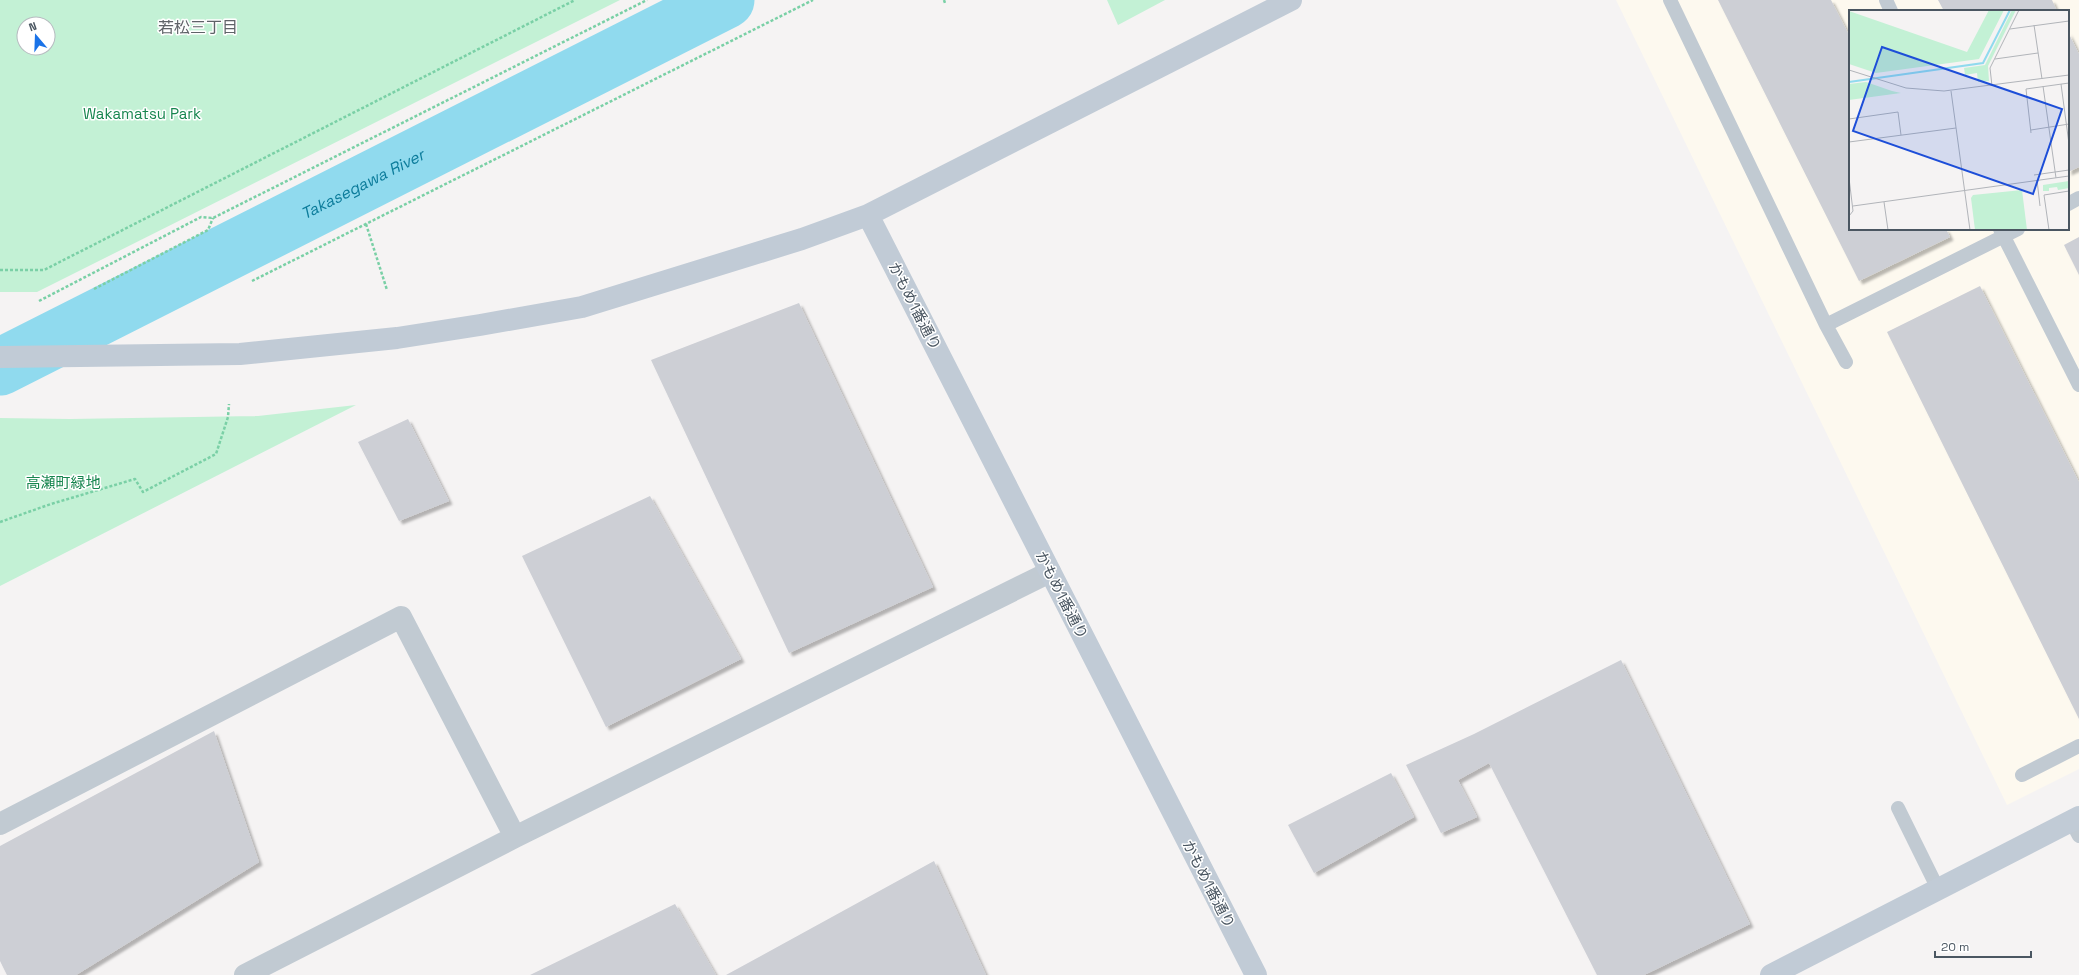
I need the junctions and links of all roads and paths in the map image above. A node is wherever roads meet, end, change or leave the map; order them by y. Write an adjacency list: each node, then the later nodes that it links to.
1 (575, 0): 15 (path)
2 (647, 0): 11 (path)
3 (813, 0): 12 (path)
4 (1670, 0): 20 (lane)
5 (1886, 0): 7 (lane)
6 (1280, 2): 10 (street)
7 (1891, 10)
8 (2079, 198): 9 (lane)
9 (2069, 203)
10 (868, 215): 21 (street); 26 (street, かもめ1番通り)
11 (213, 218): 17 (path); 19 (path)
12 (366, 224): 16 (path); 18 (path)
13 (2014, 230): 14 (lane)
14 (2002, 233): 20 (lane); 23 (lane)
15 (0, 270)
16 (252, 281)
17 (94, 289)
18 (388, 290)
19 (39, 301)
20 (1826, 325): 22 (lane)
21 (0, 357)
22 (1846, 362)
23 (2079, 385)
24 (229, 404): 25 (path)
25 (0, 522)
26 (1050, 572): 32 (street); 35 (street, かもめ1番通り)
27 (2079, 746): 28 (lane)
28 (2022, 775)
29 (1898, 808): 33 (lane)
30 (0, 824): 32 (street)
31 (2076, 825): 33 (street)
32 (515, 836): 34 (street)
33 (1938, 889): 36 (street)
34 (245, 975)
35 (1256, 975)
36 (1771, 975)

